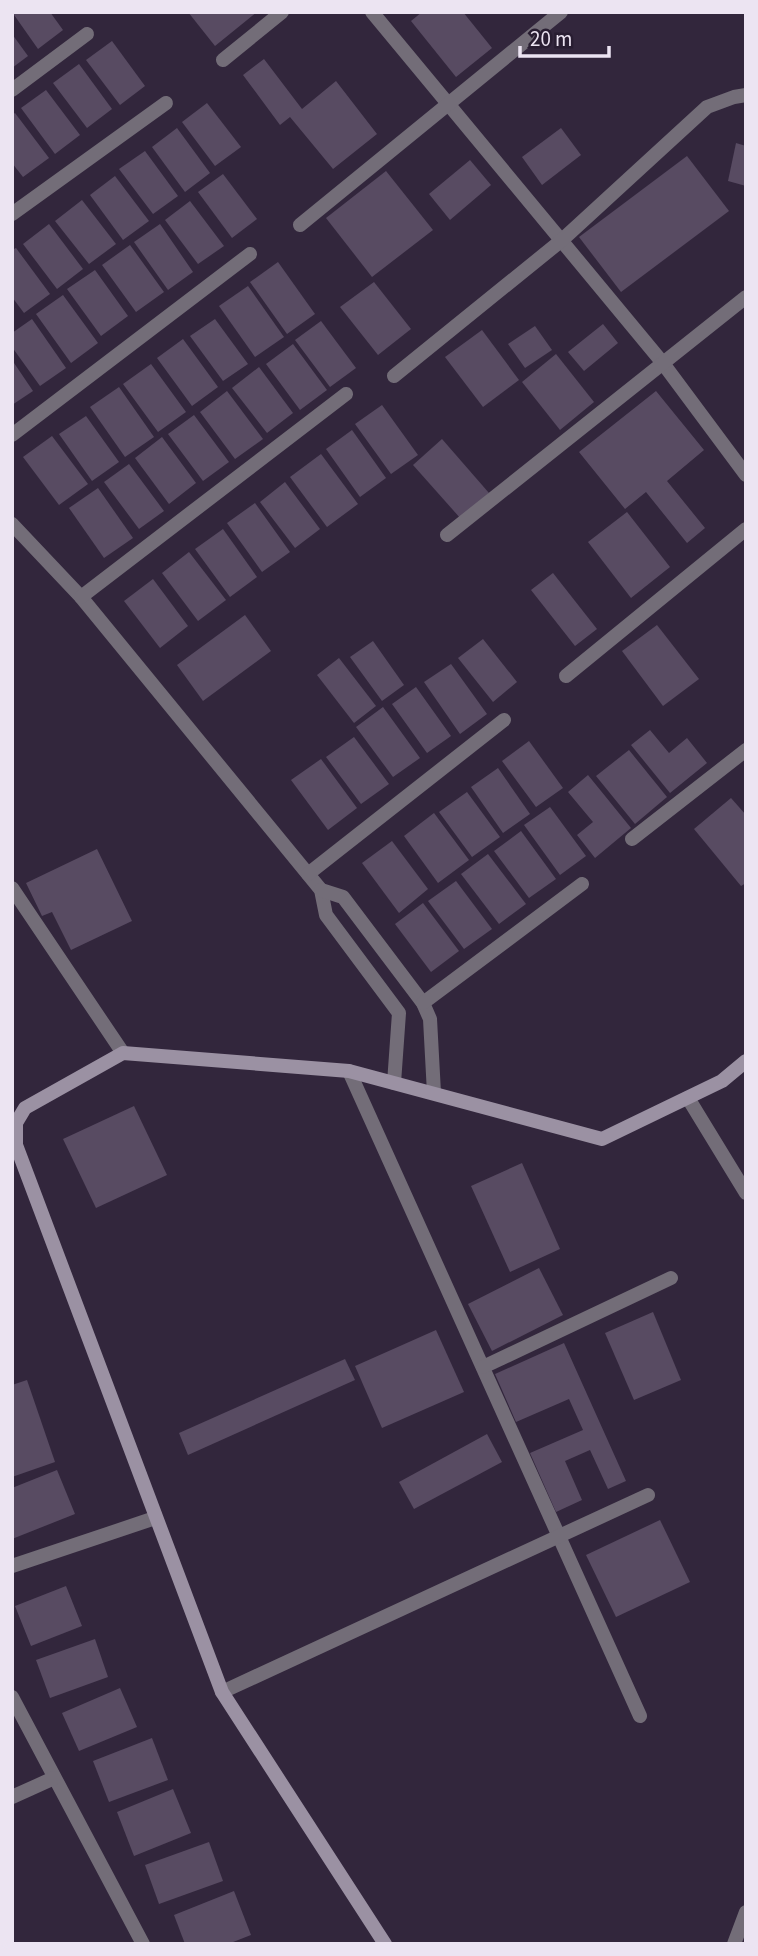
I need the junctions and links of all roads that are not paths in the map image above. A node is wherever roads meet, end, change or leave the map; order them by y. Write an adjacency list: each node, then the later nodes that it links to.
1 (282, 12): 5 (street)
2 (372, 12): 9 (street)
3 (561, 12): 9 (street)
4 (88, 33): 6 (street)
5 (223, 60)
6 (12, 90)
7 (746, 95): 12 (street)
8 (166, 103): 10 (street)
9 (449, 105): 11 (street); 12 (street)
10 (12, 214)
11 (300, 225)
12 (562, 240): 15 (street); 16 (street)
13 (250, 254): 18 (street)
14 (746, 297): 15 (street)
15 (662, 362): 19 (street); 22 (street)
16 (394, 376)
17 (346, 394): 23 (street)
18 (12, 435)
19 (746, 475)
20 (12, 524): 23 (street)
21 (746, 529): 24 (street)
22 (447, 535)
23 (81, 597): 28 (street)
24 (566, 676)
25 (504, 719): 28 (street)
26 (746, 750): 27 (street)
27 (632, 839)
28 (308, 874): 31 (street)
29 (582, 884): 32 (street)
30 (12, 888): 33 (street)
31 (321, 890): 32 (street); 36 (street)
32 (423, 1003): 37 (street)
33 (123, 1053): 35 (street); 39 (street)
34 (746, 1062): 38 (street)
35 (349, 1071): 36 (street); 42 (street)
36 (394, 1083): 37 (street)
37 (434, 1093): 38 (street)
38 (688, 1098): 40 (street)
39 (14, 1121): 44 (street)
40 (746, 1193)
41 (671, 1278): 42 (street)
42 (483, 1367): 45 (street)
43 (648, 1495): 45 (street)
44 (155, 1518): 46 (street); 47 (street)
45 (560, 1538): 47 (street); 49 (street)
46 (12, 1566)
47 (222, 1692): 54 (street)
48 (12, 1697): 50 (street)
49 (640, 1716)
50 (54, 1779): 51 (street); 53 (street)
51 (12, 1797)
52 (746, 1912): 55 (street)
53 (143, 1944)
54 (385, 1944)
55 (734, 1944)

